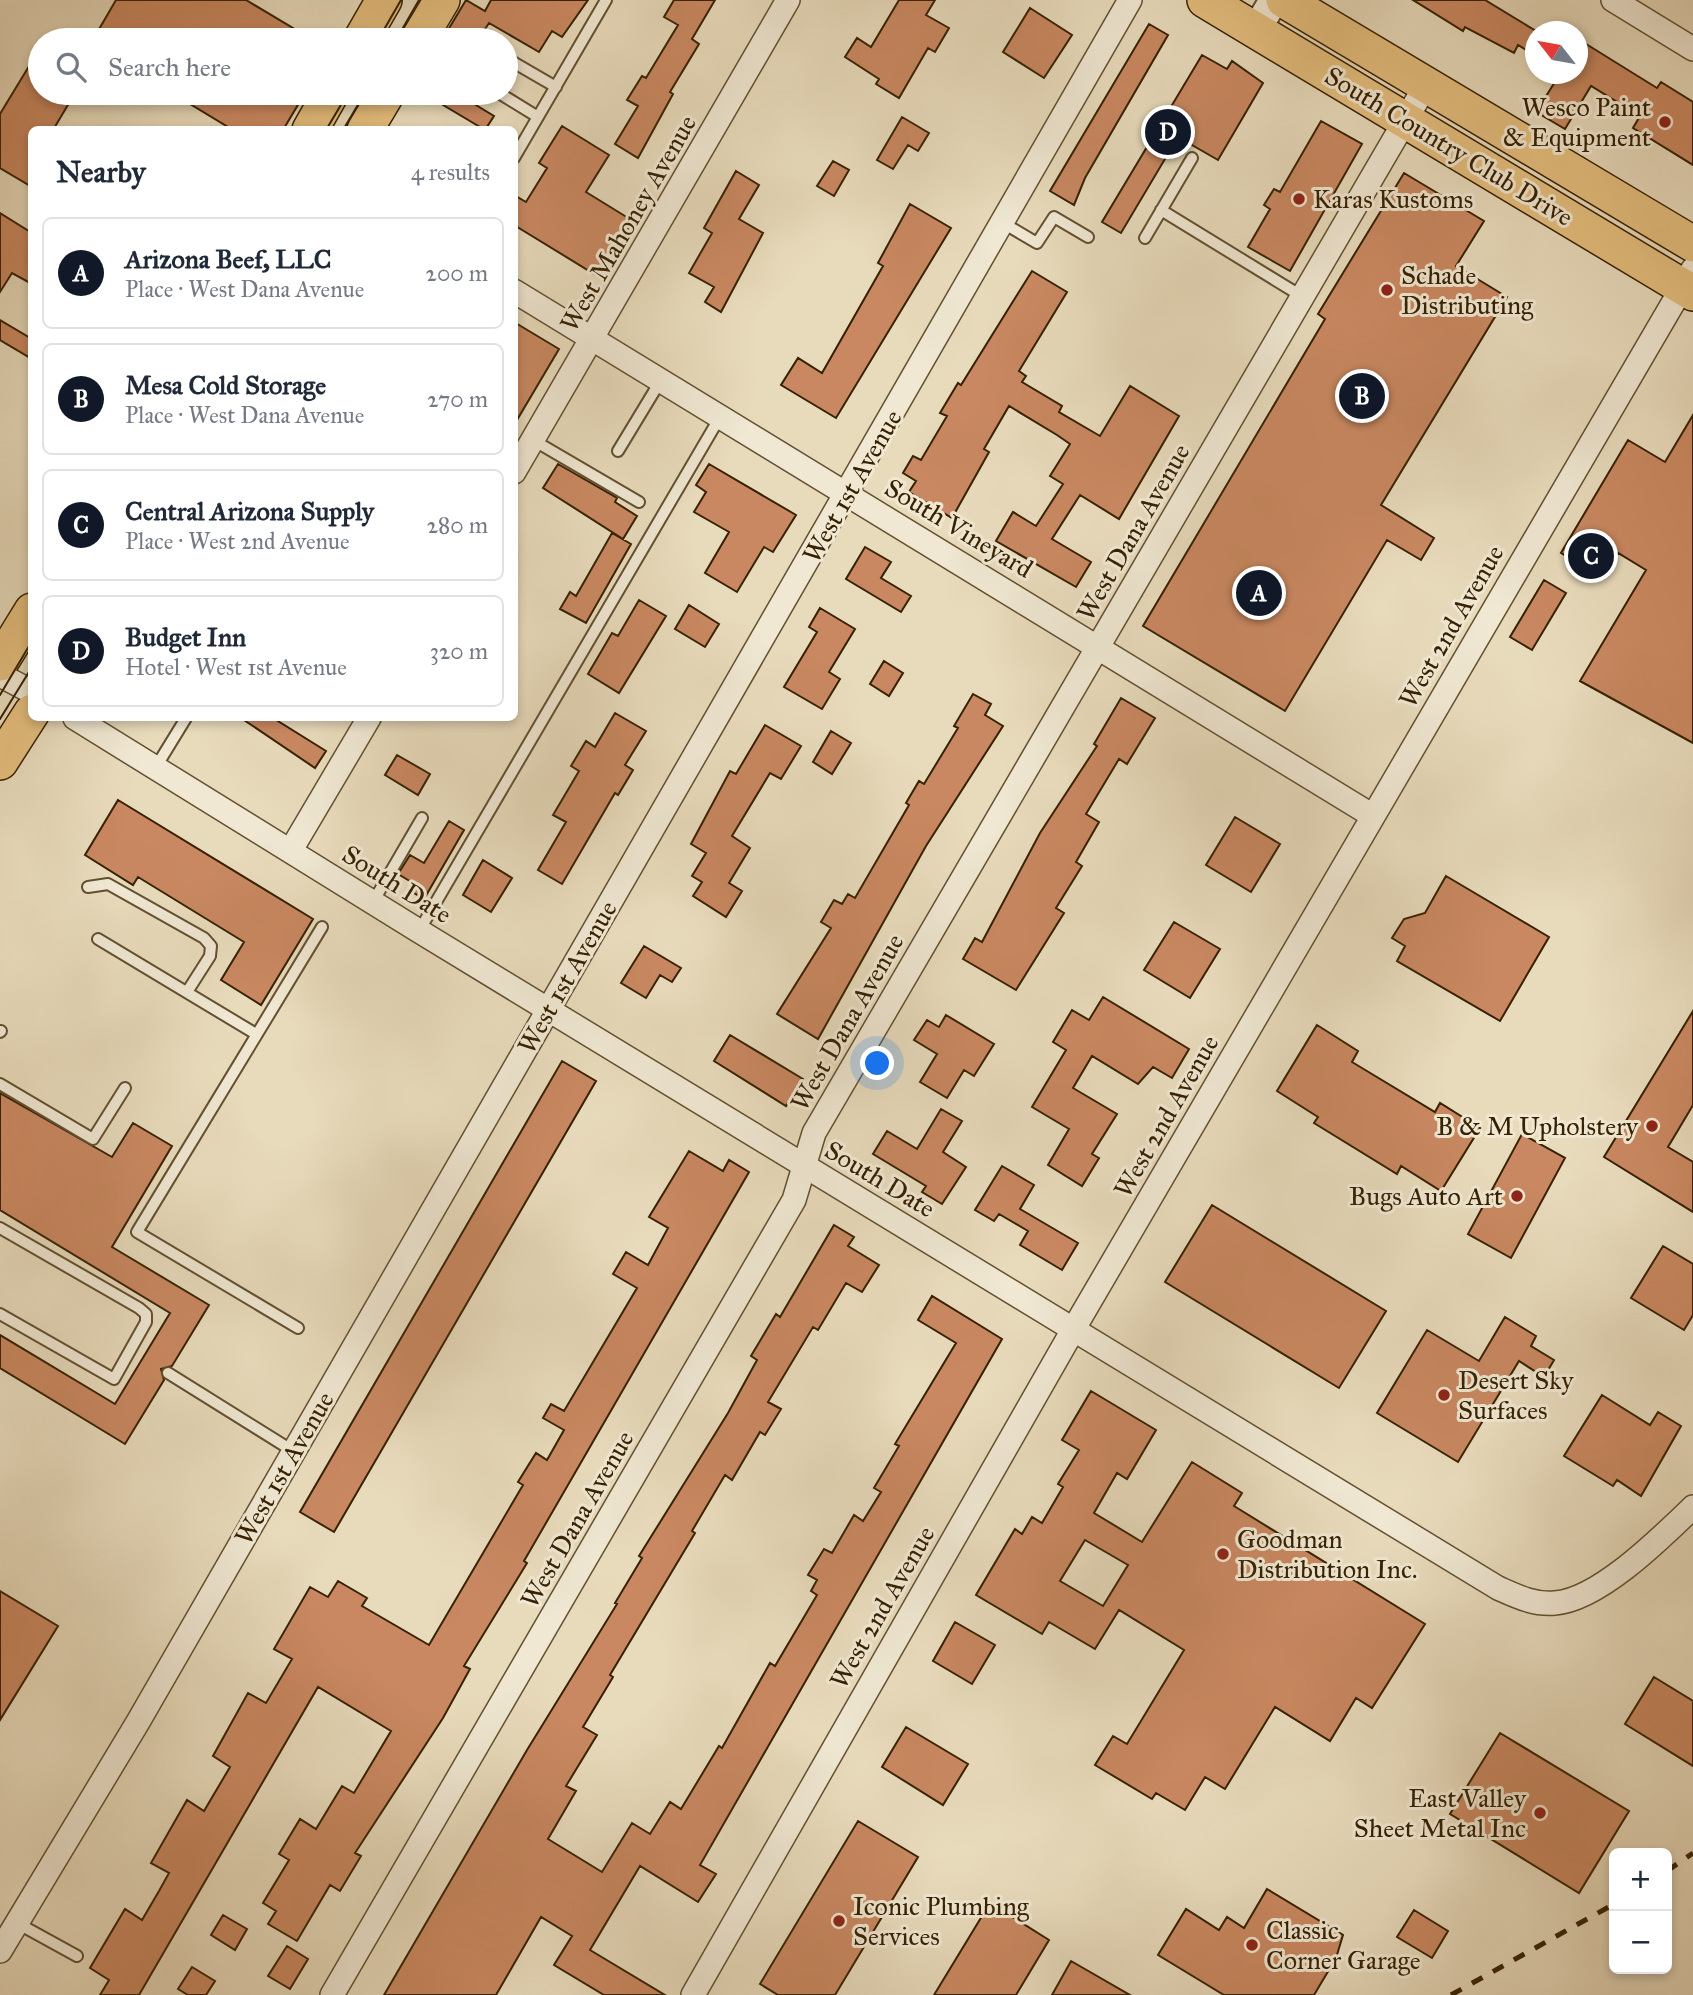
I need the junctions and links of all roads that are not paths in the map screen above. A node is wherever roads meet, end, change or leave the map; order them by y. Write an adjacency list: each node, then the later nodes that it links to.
1 (383, 0): 10 (main road)
2 (442, 0): 11 (main road)
3 (606, 0): 16 (lane)
4 (788, 0): 34 (street, West Mahoney Avenue)
5 (1130, 0): 27 (street, West 1st Avenue)
6 (1205, 0): 12 (main road, South Country Club Drive)
7 (1274, 0): 12 (street)
8 (1284, 0): 15 (main road, South Country Club Drive)
9 (1613, 0): 13 (street)
10 (368, 28)
11 (425, 28)
12 (1256, 30): 21 (main road, South Country Club Drive)
13 (1693, 49)
14 (518, 65): 16 (lane)
15 (1426, 85): 21 (street, West Dana Avenue); 30 (main road, South Country Club Drive)
16 (556, 88): 20 (lane)
17 (324, 105): 22 (main road)
18 (380, 105): 23 (main road)
19 (518, 105): 20 (lane)
20 (538, 117): 24 (lane)
21 (1405, 119): 31 (main road, South Country Club Drive); 33 (street, West Dana Avenue)
22 (312, 126)
23 (367, 126)
24 (518, 151)
25 (1192, 158): 26 (lane)
26 (1161, 210): 29 (lane); 33 (lane)
27 (1003, 223): 28 (lane); 40 (street, West 1st Avenue)
28 (1088, 237)
29 (1145, 238)
30 (1693, 244)
31 (1690, 283): 50 (street, West 2nd Avenue)
32 (518, 293): 34 (street, South Vineyard)
33 (1303, 297): 43 (street, West Dana Avenue)
34 (594, 338): 35 (street, South Vineyard); 37 (street, West Mahoney Avenue)
35 (661, 380): 36 (street, South Vineyard); 38 (lane)
36 (720, 417): 40 (street, South Vineyard); 56 (lane)
37 (533, 440): 39 (street, West Mahoney Avenue); 41 (lane)
38 (618, 451)
39 (518, 465)
40 (848, 494): 43 (street, South Vineyard); 59 (street, West 1st Avenue)
41 (639, 502)
42 (28, 628): 44 (main road)
43 (1099, 646): 50 (street, South Vineyard); 63 (street, West Dana Avenue)
44 (15, 685): 48 (main road)
45 (80, 721): 49 (street, South Date)
46 (184, 721): 49 (lane)
47 (367, 721): 52 (street)
48 (0, 762)
49 (156, 767): 52 (street, South Date)
50 (1373, 816): 67 (street, West 2nd Avenue)
51 (422, 818): 54 (lane)
52 (291, 850): 54 (street, South Date)
53 (88, 887): 58 (lane)
54 (373, 902): 56 (street, South Date)
55 (322, 927): 60 (lane)
56 (419, 931): 59 (street, South Date)
57 (98, 939): 58 (lane)
58 (187, 992): 60 (lane)
59 (549, 1009): 63 (street, South Date); 71 (street, West 1st Avenue)
60 (256, 1034): 66 (lane)
61 (0, 1084): 62 (lane)
62 (125, 1087)
63 (806, 1166): 67 (street, South Date); 76 (street, West Dana Avenue)
64 (0, 1228): 68 (lane)
65 (0, 1314): 68 (lane)
66 (298, 1328)
67 (1073, 1330): 72 (street, South Date); 77 (street, West 2nd Avenue)
68 (131, 1352): 69 (lane)
69 (142, 1358)
70 (168, 1373): 71 (lane)
71 (293, 1451): 73 (street, West 1st Avenue)
72 (1693, 1507)
73 (17, 1923): 74 (street, West 1st Avenue); 75 (lane)
74 (0, 1951)
75 (77, 1956)
76 (332, 1995)
77 (692, 1995)

